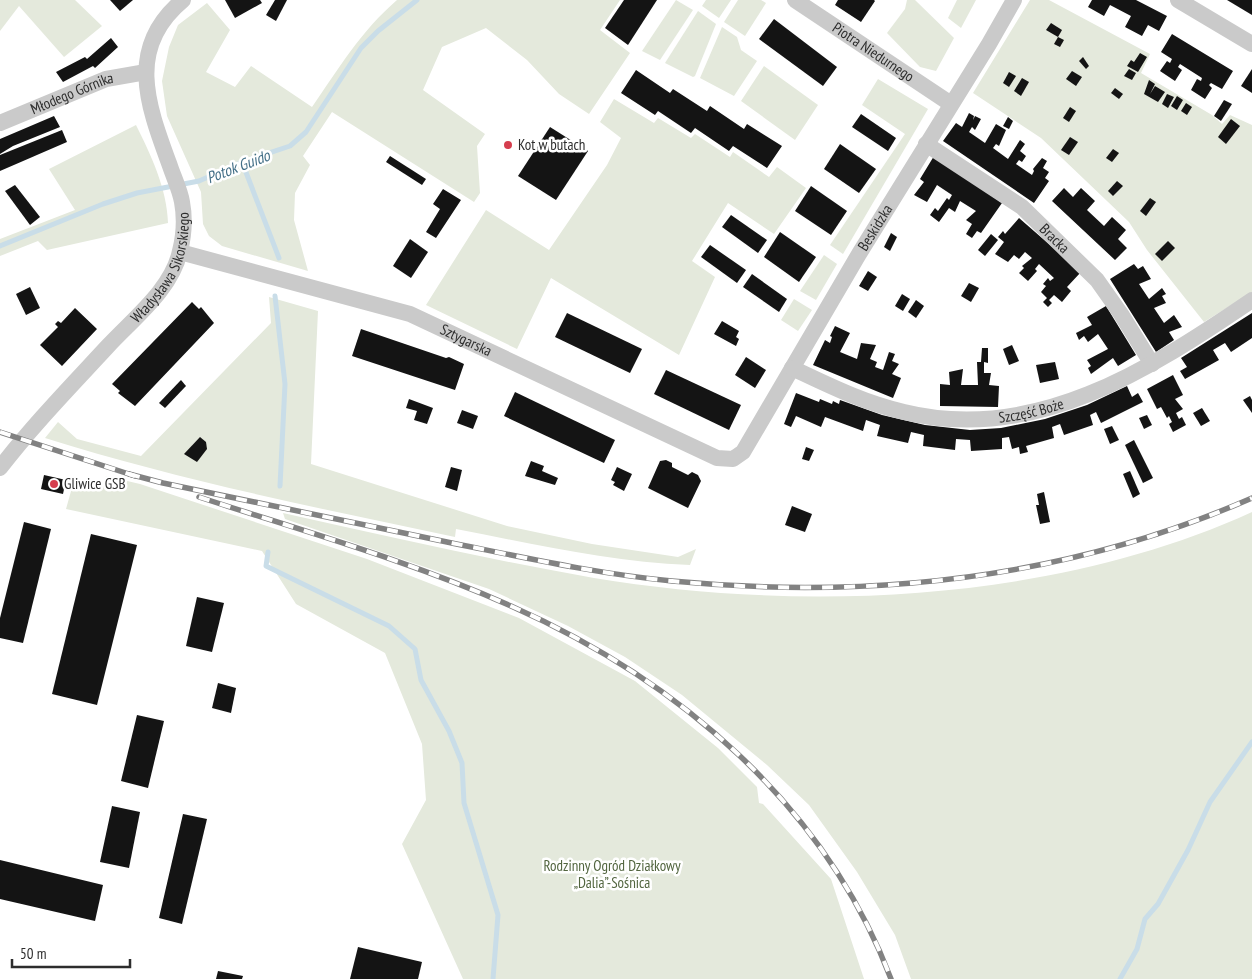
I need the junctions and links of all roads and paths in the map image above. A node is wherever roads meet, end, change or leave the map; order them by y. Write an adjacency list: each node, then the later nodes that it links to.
1 (183, 0): 6 (street, Władysława Sikorskiego)
2 (795, 0): 7 (street, Piotra Niedurnego)
3 (1014, 0): 7 (street, Beskidzka)
4 (1178, 0): 5 (street)
5 (1252, 44)
6 (146, 72): 8 (street, Młodego Górnika); 10 (street, Władysława Sikorskiego)
7 (951, 104): 9 (street, Beskidzka)
8 (0, 123)
9 (926, 144): 12 (street, Bracka); 13 (street, Beskidzka)
10 (180, 252): 14 (street, Sztygarska); 15 (street, Władysława Sikorskiego)
11 (1252, 300): 12 (street, Szczęść Boże)
12 (1152, 364): 13 (street, Szczęść Boże)
13 (792, 368): 14 (street, Beskidzka)
14 (738, 457)
15 (0, 468)

